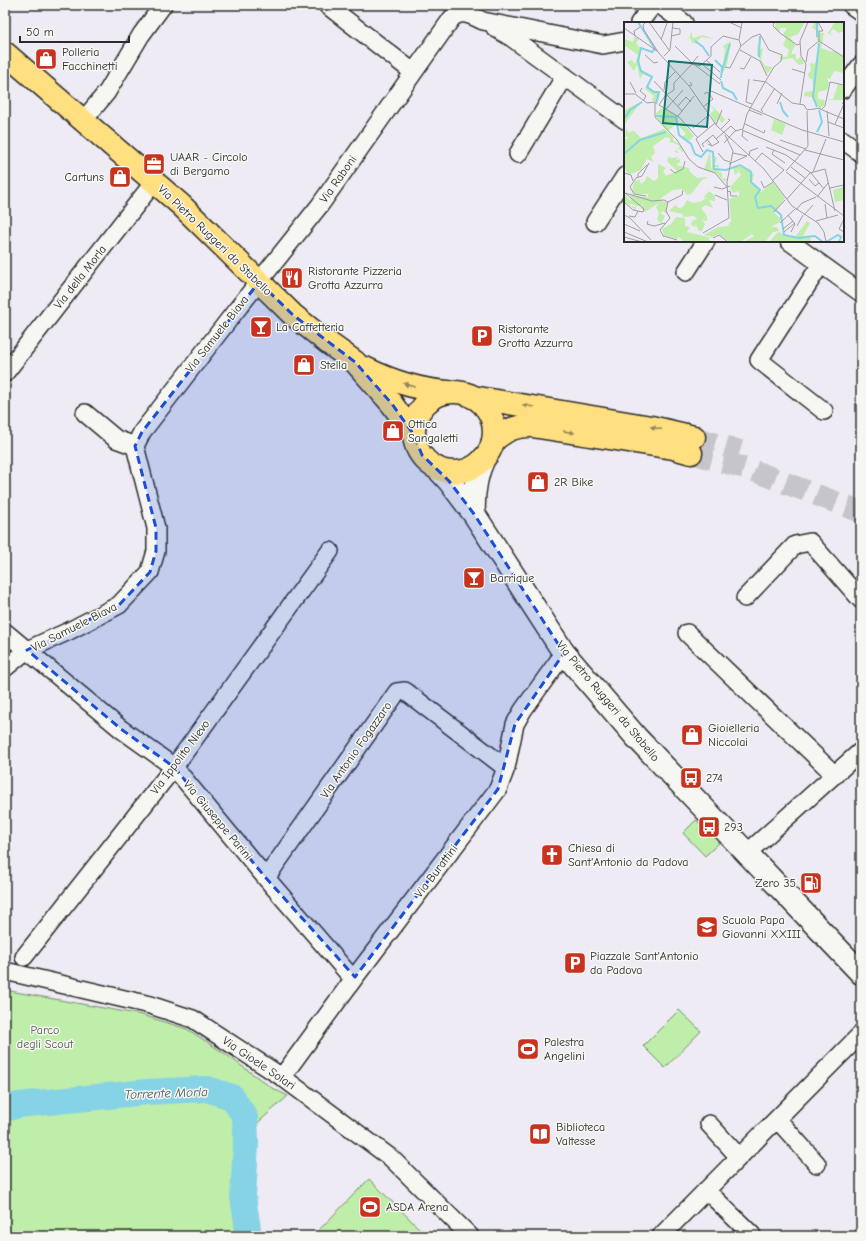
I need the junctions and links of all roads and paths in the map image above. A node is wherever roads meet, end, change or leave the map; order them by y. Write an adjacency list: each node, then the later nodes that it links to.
1 (163, 5): 18 (street)
2 (327, 5): 14 (street)
3 (653, 5): 9 (street)
4 (660, 5): 10 (street)
5 (851, 5): 7 (street)
6 (460, 8): 8 (street, Via Raboni); 14 (street, Via Raboni)
7 (861, 12)
8 (482, 21): 11 (street, Via Raboni); 15 (street)
9 (640, 22)
10 (683, 22)
11 (624, 41)
12 (5, 53): 18 (main road, Via Pietro Ruggeri da Stabello)
13 (861, 64): 16 (street)
14 (413, 72): 29 (street, Via Raboni)
15 (565, 76): 17 (street); 21 (street)
16 (844, 89)
17 (624, 119)
18 (83, 121): 23 (main road, Via Pietro Ruggeri da Stabello)
19 (844, 141): 20 (street)
20 (861, 153)
21 (518, 154)
22 (624, 178): 24 (street)
23 (154, 182): 29 (main road, Via Pietro Ruggeri da Stabello); 32 (street, Via della Morla)
24 (595, 222)
25 (705, 242): 28 (street)
26 (790, 242): 27 (street)
27 (821, 264): 30 (street); 35 (street)
28 (686, 272)
29 (258, 282): 31 (main road, Via Pietro Ruggeri da Stabello); 38 (street, Via Samuele Biava)
30 (861, 293)
31 (355, 362): 33 (main road, one-way to 31); 37 (main road, Via Pietro Ruggeri da Stabello)
32 (5, 373)
33 (448, 392): 34 (main road); 37 (main road)
34 (473, 397): 39 (main road); 39 (main road, one-way to 34)
35 (824, 410)
36 (85, 413): 38 (street)
37 (414, 435): 40 (main road, Via Pietro Ruggeri da Stabello)
38 (135, 446): 47 (street, Via Samuele Biava)
39 (488, 450): 40 (main road); 41 (street)
40 (437, 468): 41 (street, Via Pietro Ruggeri da Stabello)
41 (474, 514): 48 (street, Via Pietro Ruggeri da Stabello)
42 (330, 551): 51 (street, Via Ippolito Nievo)
43 (745, 598): 44 (street)
44 (861, 600)
45 (5, 632): 47 (street)
46 (687, 633): 53 (street)
47 (28, 650): 49 (street, Via Samuele Biava); 51 (street, Via Giuseppe Parini)
48 (564, 653): 52 (street, Via Burattini); 54 (street, Via Pietro Ruggeri da Stabello)
49 (5, 668)
50 (861, 751): 53 (street)
51 (174, 767): 55 (street, Via Giuseppe Parini); 56 (street, Via Ippolito Nievo)
52 (506, 768): 55 (street, Via Antonio Fogazzaro); 59 (street, Via Burattini)
53 (835, 775): 54 (street)
54 (747, 853): 58 (street, Via Pietro Ruggeri da Stabello)
55 (266, 878): 59 (street, Via Giuseppe Parini)
56 (24, 957)
57 (5, 971): 61 (street, Via Gioele Solari)
58 (861, 973)
59 (355, 977): 61 (street, Via Burattini)
60 (861, 1034): 62 (street)
61 (282, 1077): 68 (street, Via Gioele Solari)
62 (777, 1119): 64 (street); 65 (street)
63 (709, 1124): 64 (street)
64 (739, 1157): 66 (street)
65 (817, 1164)
66 (706, 1190): 67 (street); 69 (street)
67 (752, 1235)
68 (470, 1236)
69 (661, 1236)

